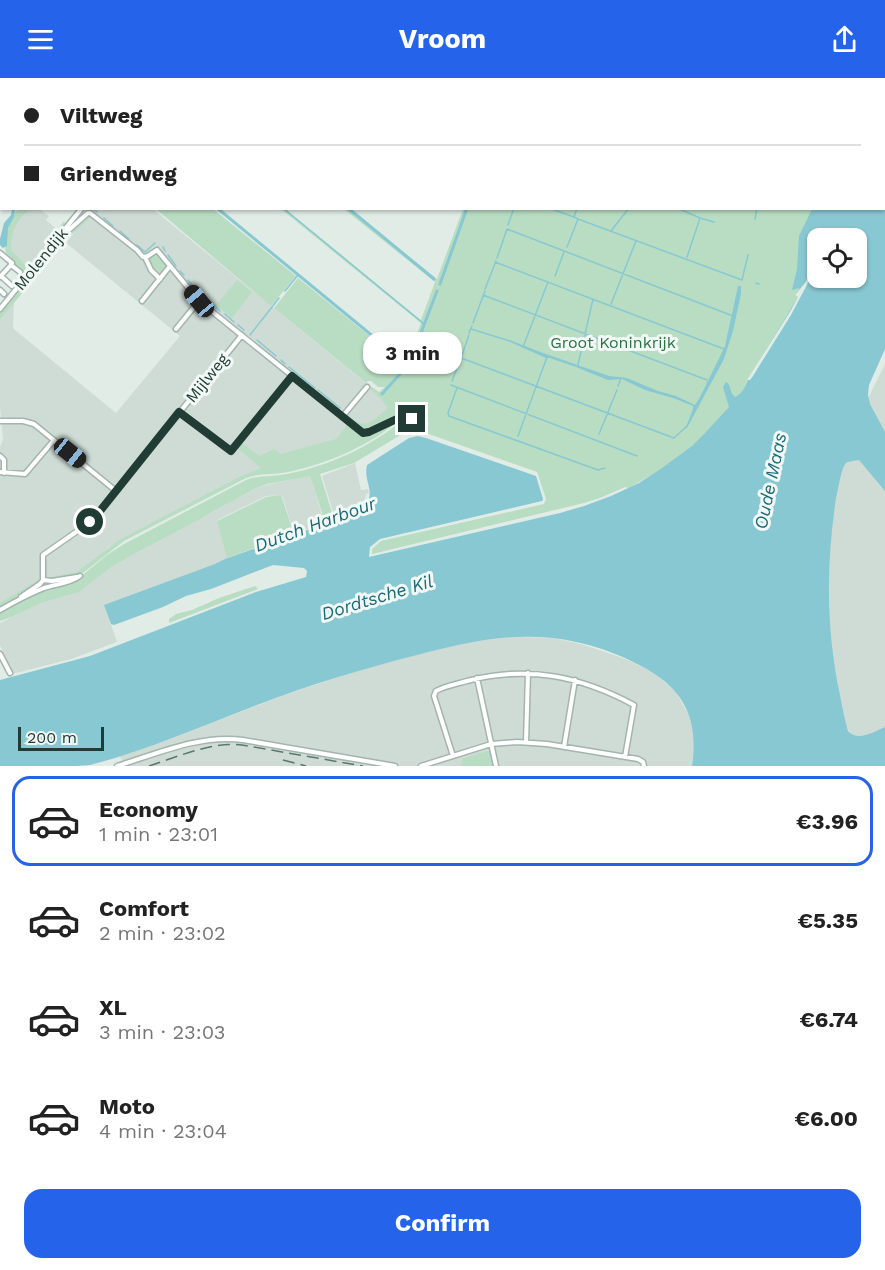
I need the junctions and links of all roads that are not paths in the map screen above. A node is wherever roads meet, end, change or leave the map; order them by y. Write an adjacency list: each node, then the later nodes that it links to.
1 (0, 103): 2 (street)
2 (0, 112)
3 (80, 210): 4 (street, Molendijk)
4 (62, 234): 6 (street); 17 (street, Molendijk)
5 (0, 253): 7 (street)
6 (146, 257): 8 (street); 11 (street)
7 (10, 265): 9 (street); 10 (street)
8 (170, 266): 11 (street); 16 (street)
9 (20, 272)
10 (1, 277): 12 (street)
11 (160, 279): 15 (street)
12 (12, 286)
13 (0, 290): 14 (street)
14 (4, 294)
15 (142, 301)
16 (199, 301): 18 (street); 19 (street)
17 (0, 309)
18 (176, 329)
19 (242, 335): 20 (street); 22 (street, Mijlweg)
20 (292, 376): 22 (street); 23 (street)
21 (367, 387): 23 (street)
22 (179, 412): 29 (street, Mijlweg)
23 (342, 417): 24 (street)
24 (412, 419)
25 (0, 421): 26 (street)
26 (54, 440): 28 (street); 29 (street)
27 (0, 456): 28 (street)
28 (2, 472)
29 (116, 491): 30 (street, Mijlweg)
30 (43, 580): 31 (street); 31 (street)
31 (16, 601): 32 (street)
32 (0, 609)
33 (0, 654): 35 (street)
34 (528, 673): 36 (street); 37 (street); 38 (street)
35 (10, 674)
36 (477, 678): 39 (street); 41 (street)
37 (576, 680): 40 (street); 42 (street)
38 (526, 742): 39 (street); 40 (street)
39 (491, 744): 41 (street); 46 (street)
40 (564, 747): 42 (street)
41 (453, 756): 45 (street)
42 (625, 757): 47 (street)
43 (117, 766): 44 (street)
44 (395, 766)
45 (421, 766)
46 (496, 766)
47 (644, 766)

